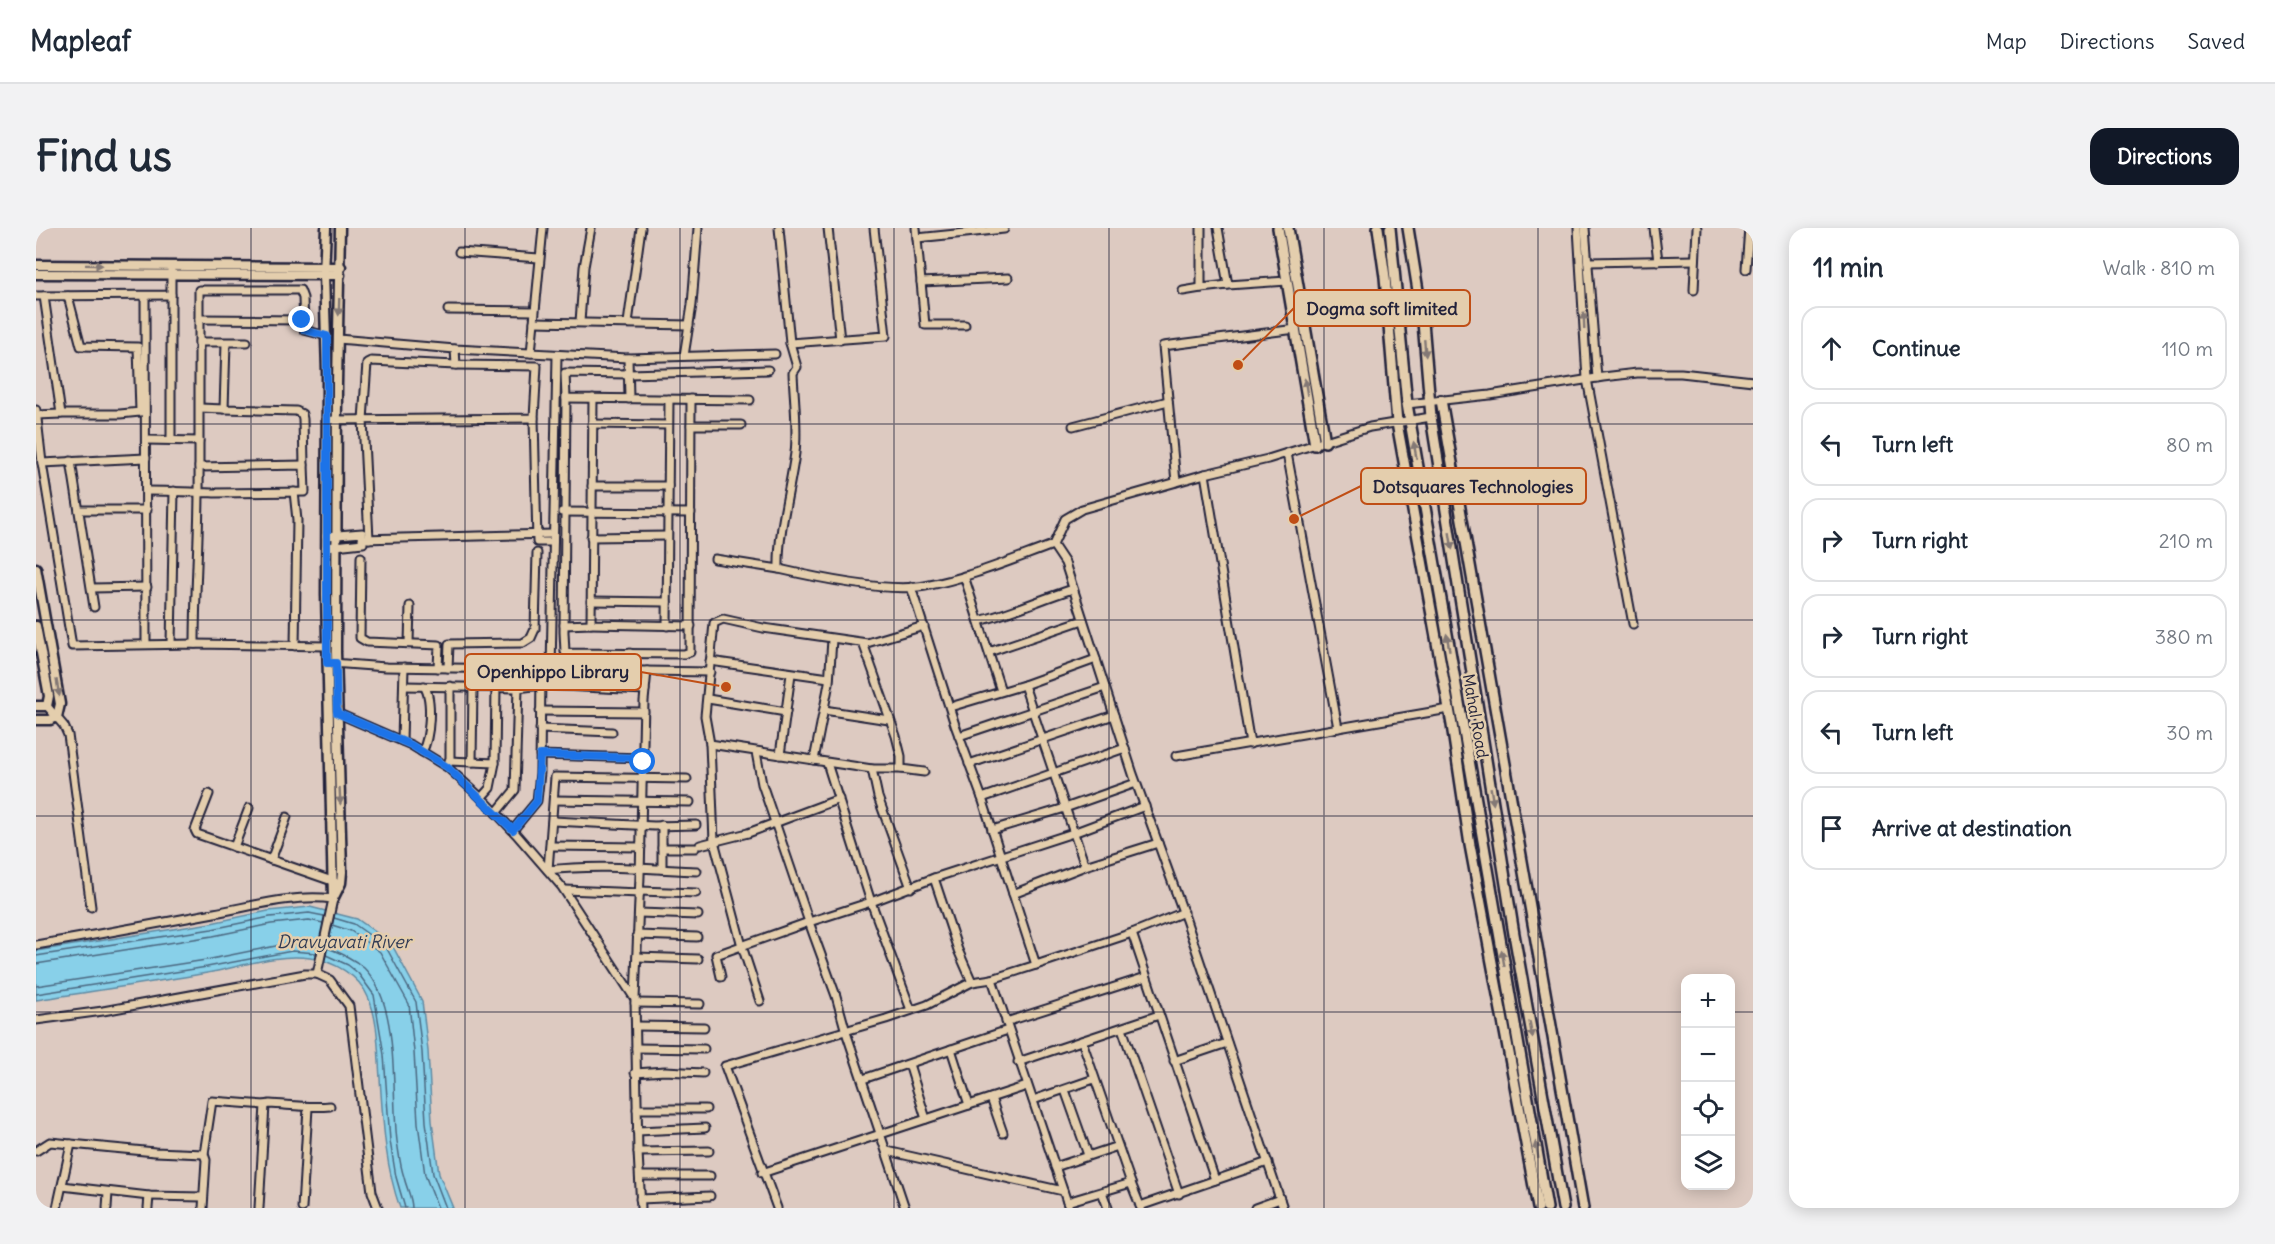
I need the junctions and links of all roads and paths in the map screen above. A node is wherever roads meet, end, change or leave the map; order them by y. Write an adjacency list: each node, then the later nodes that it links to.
1 (326, 228): 33 (street)
2 (340, 228): 34 (street)
3 (543, 228): 26 (street)
4 (591, 228): 52 (street)
5 (641, 228): 53 (street)
6 (698, 228): 54 (street)
7 (779, 228): 63 (street)
8 (828, 228): 59 (street)
9 (874, 228): 59 (street)
10 (916, 228): 24 (street)
11 (1201, 228): 40 (street)
12 (1218, 228): 39 (street)
13 (1278, 228): 37 (main road)
14 (1288, 228): 106 (main road)
15 (1378, 228): 97 (main road)
16 (1390, 228): 87 (main road, Mahal Road)
17 (1408, 228): 86 (main road, Mahal Road, one-way to 86)
18 (1578, 228): 76 (street, one-way to 18)
19 (1585, 228): 29 (street)
20 (1654, 228): 28 (street)
21 (1697, 228): 27 (street)
22 (1749, 228): 31 (street)
23 (1004, 229): 24 (street)
24 (917, 238): 38 (street)
25 (459, 252): 26 (street)
26 (539, 258): 48 (street)
27 (1695, 260): 28 (street); 41 (street)
28 (1658, 261): 29 (street)
29 (1588, 262): 75 (street)
30 (36, 265): 32 (street, one-way to 32)
31 (1746, 269)
32 (171, 271): 33 (street); 35 (street); 43 (street)
33 (324, 271): 34 (street); 57 (street)
34 (340, 271): 58 (street, one-way to 58)
35 (36, 274)
36 (1008, 278): 38 (street)
37 (1287, 281): 39 (street); 56 (main road)
38 (921, 282): 55 (street)
39 (1228, 285): 40 (street)
40 (1201, 288): 42 (street)
41 (1694, 290)
42 (1183, 291)
43 (171, 295): 46 (street); 104 (street)
44 (40, 296): 45 (street); 91 (street)
45 (68, 296): 46 (street); 91 (street)
46 (145, 296): 103 (street)
47 (448, 310): 48 (street)
48 (534, 311): 51 (street)
49 (199, 319): 50 (street); 50 (street); 60 (street)
50 (302, 320): 57 (street)
51 (534, 322): 52 (street); 66 (street)
52 (580, 322): 53 (street)
53 (628, 323): 54 (street)
54 (689, 325): 69 (street)
55 (965, 325)
56 (1296, 329): 85 (street); 106 (main road, one-way to 56)
57 (327, 336): 94 (street)
58 (338, 339): 64 (street); 94 (street)
59 (840, 340): 63 (street)
60 (199, 342): 62 (street); 88 (street)
61 (247, 342): 62 (street)
62 (226, 343): 89 (street)
63 (790, 344): 142 (street)
64 (445, 348): 65 (street); 71 (street)
65 (455, 349): 66 (street); 72 (street)
66 (531, 353): 68 (street)
67 (775, 354): 69 (street)
68 (557, 355): 70 (street); 124 (street)
69 (684, 356): 70 (street)
70 (628, 358): 74 (street)
71 (445, 364): 72 (street); 95 (street)
72 (456, 365): 93 (street)
73 (768, 370): 74 (street)
74 (629, 374): 78 (street); 80 (street)
75 (1597, 378): 76 (street); 77 (street)
76 (1587, 379): 84 (street); 155 (street)
77 (1753, 381)
78 (566, 398): 79 (street); 123 (street)
79 (593, 398): 80 (street); 98 (street)
80 (629, 399): 81 (street)
81 (669, 399): 82 (street); 99 (street)
82 (691, 399): 83 (street); 100 (street)
83 (750, 400)
84 (1441, 400): 86 (street); 383 (main road)
85 (1168, 401): 102 (street); 114 (street)
86 (1429, 401): 87 (street); 92 (main road, Mahal Road)
87 (1407, 404): 96 (main road, Mahal Road)
88 (200, 408): 89 (street); 105 (street)
89 (225, 409): 111 (street)
90 (37, 412): 91 (street); 110 (street)
91 (61, 414)
92 (1431, 417): 96 (street); 382 (main road, Mahal Road, one-way to 382)
93 (534, 418): 95 (street); 128 (street)
94 (332, 420): 95 (street); 129 (street); 131 (street)
95 (363, 420): 134 (street)
96 (1410, 420): 97 (street); 381 (main road, Mahal Road, one-way to 96)
97 (1398, 423): 106 (street); 201 (main road)
98 (592, 424): 99 (street); 115 (street)
99 (668, 425): 116 (street)
100 (691, 425): 101 (street); 127 (street)
101 (741, 425)
102 (1073, 426)
103 (146, 440): 104 (street); 108 (street)
104 (171, 440): 105 (street)
105 (199, 441): 112 (street)
106 (1320, 443): 107 (street)
107 (1287, 453): 113 (street); 212 (street)
108 (146, 458): 109 (street); 117 (street)
109 (71, 461): 110 (street); 121 (street)
110 (42, 463): 167 (street)
111 (304, 465): 112 (street); 120 (street)
112 (199, 466): 119 (street)
113 (1205, 474): 114 (street); 219 (street)
114 (1176, 482): 135 (street)
115 (591, 486): 116 (street); 125 (street)
116 (668, 486): 126 (street)
117 (147, 491): 118 (street); 122 (street)
118 (174, 491): 119 (street); 164 (street)
119 (199, 492): 120 (street); 165 (street)
120 (294, 492): 169 (street)
121 (79, 510): 122 (street); 146 (street)
122 (147, 510): 144 (street)
123 (564, 512): 124 (street); 125 (street); 156 (street)
124 (554, 513): 133 (street)
125 (591, 513): 126 (street); 132 (street)
126 (668, 513): 127 (street); 130 (street)
127 (691, 513): 159 (street)
128 (536, 534): 133 (street); 134 (street)
129 (336, 536): 131 (street); 134 (street); 136 (street)
130 (668, 536): 132 (street); 149 (street)
131 (326, 537): 137 (street)
132 (591, 537): 148 (street)
133 (553, 538): 180 (street)
134 (366, 539): 136 (street)
135 (1053, 544): 143 (street); 147 (street)
136 (336, 546): 137 (street); 175 (street)
137 (326, 547): 170 (street)
138 (537, 553): 166 (street)
139 (361, 557): 162 (street)
140 (714, 559): 142 (street)
141 (36, 568): 209 (street, one-way to 209)
142 (779, 569): 145 (street)
143 (964, 576): 145 (street); 153 (street)
144 (147, 587): 146 (street); 167 (street)
145 (911, 587): 160 (street)
146 (92, 588): 151 (street)
147 (1073, 589): 152 (street); 153 (street)
148 (591, 601): 149 (street); 154 (street)
149 (667, 602): 158 (street)
150 (410, 606): 162 (street)
151 (94, 607)
152 (1083, 620): 171 (street); 173 (street)
153 (979, 621): 171 (street)
154 (591, 624): 156 (street); 158 (street)
155 (1633, 624)
156 (564, 625): 172 (street)
157 (36, 626): 199 (street)
158 (667, 626): 159 (street)
159 (691, 626): 172 (street)
160 (924, 626): 163 (street); 200 (street)
161 (832, 640): 163 (street); 174 (street); 185 (street)
162 (409, 643): 168 (street)
163 (863, 643): 211 (street)
164 (171, 644): 165 (street); 167 (street)
165 (195, 644): 169 (street)
166 (449, 644): 168 (street); 178 (street)
167 (146, 645)
168 (439, 645): 177 (street)
169 (295, 646): 170 (street)
170 (327, 646): 175 (street)
171 (989, 652): 196 (street)
172 (630, 653): 181 (street)
173 (1096, 659): 187 (street); 193 (street)
174 (710, 661): 183 (street); 184 (street)
175 (331, 663): 176 (street); 207 (street); 274 (street)
176 (404, 667): 177 (street); 188 (street)
177 (438, 668): 178 (street)
178 (448, 668): 179 (street)
179 (541, 670): 180 (street); 186 (street)
180 (551, 671): 181 (street)
181 (630, 671): 182 (street)
182 (646, 671): 183 (street); 195 (street)
183 (710, 672): 197 (street)
184 (790, 674): 185 (street); 205 (street)
185 (829, 678): 202 (street)
186 (541, 685): 194 (street); 195 (street); 203 (street)
187 (1024, 685): 196 (street); 206 (street)
188 (404, 686): 189 (street); 217 (street)
189 (424, 686): 190 (street); 221 (street)
190 (450, 686): 191 (street); 231 (street)
191 (472, 686): 192 (street); 228 (street)
192 (496, 687): 194 (street); 229 (street)
193 (1105, 687): 206 (street); 208 (street)
194 (518, 688): 250 (street)
195 (645, 690): 204 (street)
196 (1001, 691): 200 (street)
197 (708, 699): 205 (street); 218 (street)
198 (36, 706): 199 (street)
199 (47, 706): 209 (street)
200 (950, 707): 215 (street)
201 (1449, 709): 212 (street); 380 (main road)
202 (824, 710): 211 (street); 227 (street)
203 (540, 711): 204 (street); 213 (street)
204 (644, 712): 226 (street)
205 (786, 712): 224 (street)
206 (1033, 712): 215 (street); 216 (street)
207 (337, 713): 217 (street); 275 (street, one-way to 275)
208 (1114, 715): 216 (street); 220 (street)
209 (57, 717): 210 (street); 283 (street)
210 (36, 720)
211 (889, 720): 234 (street)
212 (1338, 728): 219 (street)
213 (540, 729): 214 (street); 223 (street)
214 (612, 732)
215 (959, 736): 232 (street)
216 (1042, 739): 232 (street); 236 (street)
217 (402, 741): 221 (street)
218 (710, 744): 222 (street); 260 (street)
219 (1250, 744): 225 (street)
220 (1125, 748): 236 (street); 239 (street)
221 (422, 752): 231 (street)
222 (756, 752): 224 (street); 253 (street)
223 (540, 755): 226 (street); 257 (street)
224 (780, 755): 227 (street)
225 (1176, 756)
226 (643, 758): 237 (street)
227 (814, 760): 230 (street)
228 (472, 762): 229 (street); 231 (street)
229 (495, 763): 241 (street)
230 (827, 763): 233 (street); 243 (street)
231 (448, 764): 241 (street)
232 (969, 764): 242 (street)
233 (872, 769): 234 (street); 276 (street)
234 (902, 769): 235 (street)
235 (924, 772)
236 (1053, 774): 242 (street); 249 (street)
237 (642, 777): 238 (street); 244 (street); 245 (street)
238 (687, 779)
239 (1137, 783): 247 (street); 249 (street)
240 (209, 794): 263 (street)
241 (481, 798): 250 (street)
242 (982, 798): 258 (street)
243 (839, 799): 253 (street); 282 (street)
244 (554, 800): 245 (street); 252 (street)
245 (641, 801): 246 (street); 254 (street)
246 (690, 802)
247 (1145, 806): 259 (street); 261 (street)
248 (249, 808): 263 (street)
249 (1065, 808): 258 (street); 259 (street)
250 (496, 813): 257 (street)
251 (286, 817): 267 (street)
252 (553, 821): 254 (street); 262 (street)
253 (775, 821): 260 (street); 287 (street)
254 (641, 825): 255 (street); 264 (street)
255 (662, 825): 256 (street); 265 (street)
256 (696, 825)
257 (513, 830): 271 (street)
258 (993, 830): 266 (street)
259 (1073, 833): 266 (street); 268 (street)
260 (714, 841): 265 (street); 292 (street)
261 (1158, 843): 268 (street); 284 (street)
262 (551, 846): 264 (street); 271 (street)
263 (234, 847): 267 (street)
264 (641, 847): 269 (street)
265 (662, 848): 270 (street)
266 (1001, 857): 273 (street); 280 (street)
267 (271, 860): 274 (street)
268 (1085, 866): 280 (street)
269 (640, 869): 270 (street); 271 (street); 278 (street)
270 (662, 869): 272 (street)
271 (548, 870): 277 (street)
272 (697, 871)
273 (934, 878): 276 (street); 300 (street)
274 (331, 881): 275 (street); 281 (street)
275 (341, 883): 281 (street)
276 (911, 888): 282 (street)
277 (565, 890): 278 (street); 301 (street)
278 (640, 892): 279 (street); 285 (street)
279 (696, 893)
280 (1013, 894): 295 (street)
281 (333, 899): 291 (street); 296 (street)
282 (871, 902): 287 (street); 304 (street)
283 (91, 907)
284 (1184, 912): 288 (street); 314 (street)
285 (639, 913): 286 (street); 289 (street)
286 (698, 915)
287 (809, 922): 292 (street); 312 (street)
288 (1132, 933): 295 (street); 298 (street)
289 (637, 935): 290 (street); 293 (street)
290 (698, 937)
291 (36, 945)
292 (742, 946): 297 (street); 302 (street)
293 (637, 957): 294 (street); 301 (street)
294 (698, 959)
295 (1036, 965): 299 (street)
296 (317, 974): 306 (street); 373 (street)
297 (721, 977)
298 (1146, 977): 305 (street); 307 (street)
299 (992, 979): 300 (street); 307 (street)
300 (972, 982): 304 (street)
301 (635, 1001): 303 (street); 308 (street)
302 (760, 1001)
303 (700, 1004)
304 (911, 1010): 312 (street)
305 (1159, 1015): 310 (street); 318 (street)
306 (36, 1020)
307 (1006, 1022): 311 (street)
308 (636, 1026): 309 (street); 315 (street)
309 (704, 1027)
310 (1122, 1028): 313 (street); 359 (street)
311 (1008, 1030): 317 (street); 319 (street)
312 (846, 1032): 323 (street); 350 (street)
313 (1082, 1041): 319 (street); 324 (street)
314 (1227, 1042): 318 (street); 348 (street)
315 (636, 1048): 316 (street); 321 (street)
316 (704, 1049)
317 (951, 1049): 320 (street); 329 (street)
318 (1174, 1061): 353 (street)
319 (1018, 1062): 325 (street)
320 (909, 1064): 323 (street); 335 (street)
321 (635, 1073): 322 (street); 334 (street)
322 (703, 1073)
323 (863, 1079): 339 (street)
324 (1094, 1079): 326 (street); 341 (street)
325 (1027, 1086): 327 (street); 328 (street)
326 (1065, 1090): 328 (street); 347 (street)
327 (991, 1098): 329 (street); 338 (street)
328 (1033, 1100): 349 (street)
329 (969, 1104): 335 (street)
330 (266, 1106): 332 (street); 346 (street); 371 (street)
331 (330, 1106): 332 (street)
332 (308, 1108): 372 (street)
333 (706, 1108): 334 (street)
334 (638, 1109): 337 (street)
335 (926, 1119): 339 (street)
336 (705, 1128): 337 (street)
337 (637, 1131): 345 (street)
338 (1003, 1133)
339 (880, 1134): 344 (street); 350 (street)
340 (71, 1143): 342 (street); 346 (street); 355 (street)
341 (1118, 1146): 347 (street); 354 (street)
342 (36, 1151)
343 (709, 1151): 345 (street)
344 (887, 1151): 356 (street); 376 (street)
345 (638, 1152): 351 (street)
346 (204, 1154): 362 (street)
347 (1088, 1155): 349 (street)
348 (1268, 1162): 353 (street); 364 (street)
349 (1055, 1167): 356 (street)
350 (762, 1173): 375 (street)
351 (640, 1176): 352 (street); 363 (street)
352 (710, 1176)
353 (1215, 1180): 359 (street)
354 (1131, 1182): 358 (street); 366 (street)
355 (62, 1186): 357 (street); 367 (street)
356 (1063, 1191): 365 (street)
357 (108, 1192): 360 (street); 368 (street)
358 (1102, 1192): 365 (street); 377 (street)
359 (1179, 1194): 366 (street)
360 (149, 1196): 362 (street); 369 (street)
361 (710, 1196): 363 (street)
362 (203, 1197): 370 (street)
363 (640, 1199): 374 (street)
364 (1280, 1199): 378 (street); 379 (street)
365 (1068, 1205)
366 (1140, 1207)
367 (57, 1208)
368 (107, 1208)
369 (148, 1208)
370 (203, 1208)
371 (259, 1208)
372 (302, 1208)
373 (378, 1208)
374 (641, 1208)
375 (777, 1208)
376 (905, 1208)
377 (1108, 1208)
378 (1254, 1208)
379 (1283, 1208)
380 (1538, 1208)
381 (1547, 1208)
382 (1563, 1208)
383 (1583, 1208)

